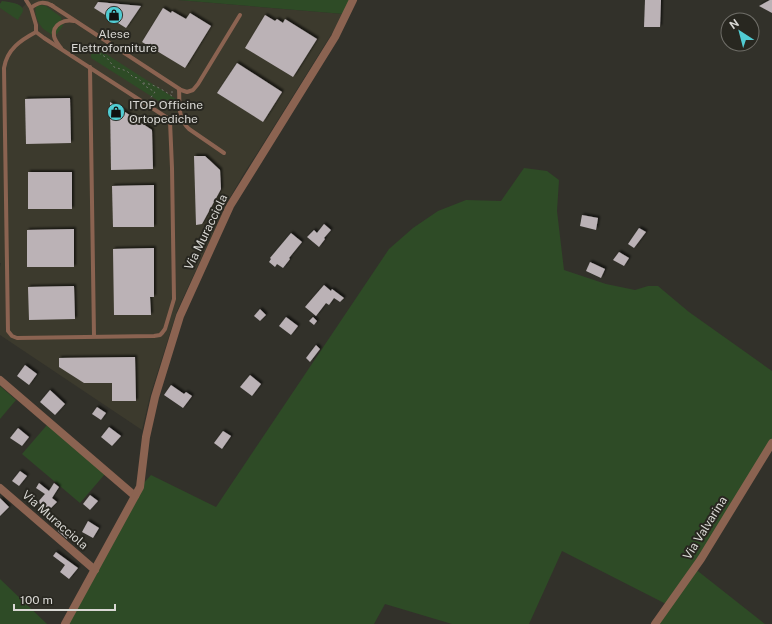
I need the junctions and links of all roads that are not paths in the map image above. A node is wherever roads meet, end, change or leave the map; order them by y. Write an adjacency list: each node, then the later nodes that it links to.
1 (26, 0): 5 (lane)
2 (44, 0): 4 (lane)
3 (353, 0): 18 (street, Via Muracciola)
4 (53, 6): 5 (lane); 7 (lane)
5 (31, 8): 8 (lane)
6 (240, 15): 11 (lane)
7 (78, 23): 9 (lane); 11 (lane)
8 (36, 32): 9 (lane); 12 (lane)
9 (64, 51): 10 (lane)
10 (90, 68): 14 (lane); 14 (lane)
11 (179, 88): 13 (lane)
12 (2, 105): 14 (lane)
13 (224, 153)
14 (94, 336)
15 (0, 380): 18 (street)
16 (772, 443): 21 (street, Via Valvarina)
17 (0, 488): 19 (street, Via Muracciola)
18 (135, 496): 19 (street, Via Muracciola)
19 (95, 570): 20 (street, Via Muracciola)
20 (65, 624)
21 (656, 624)

